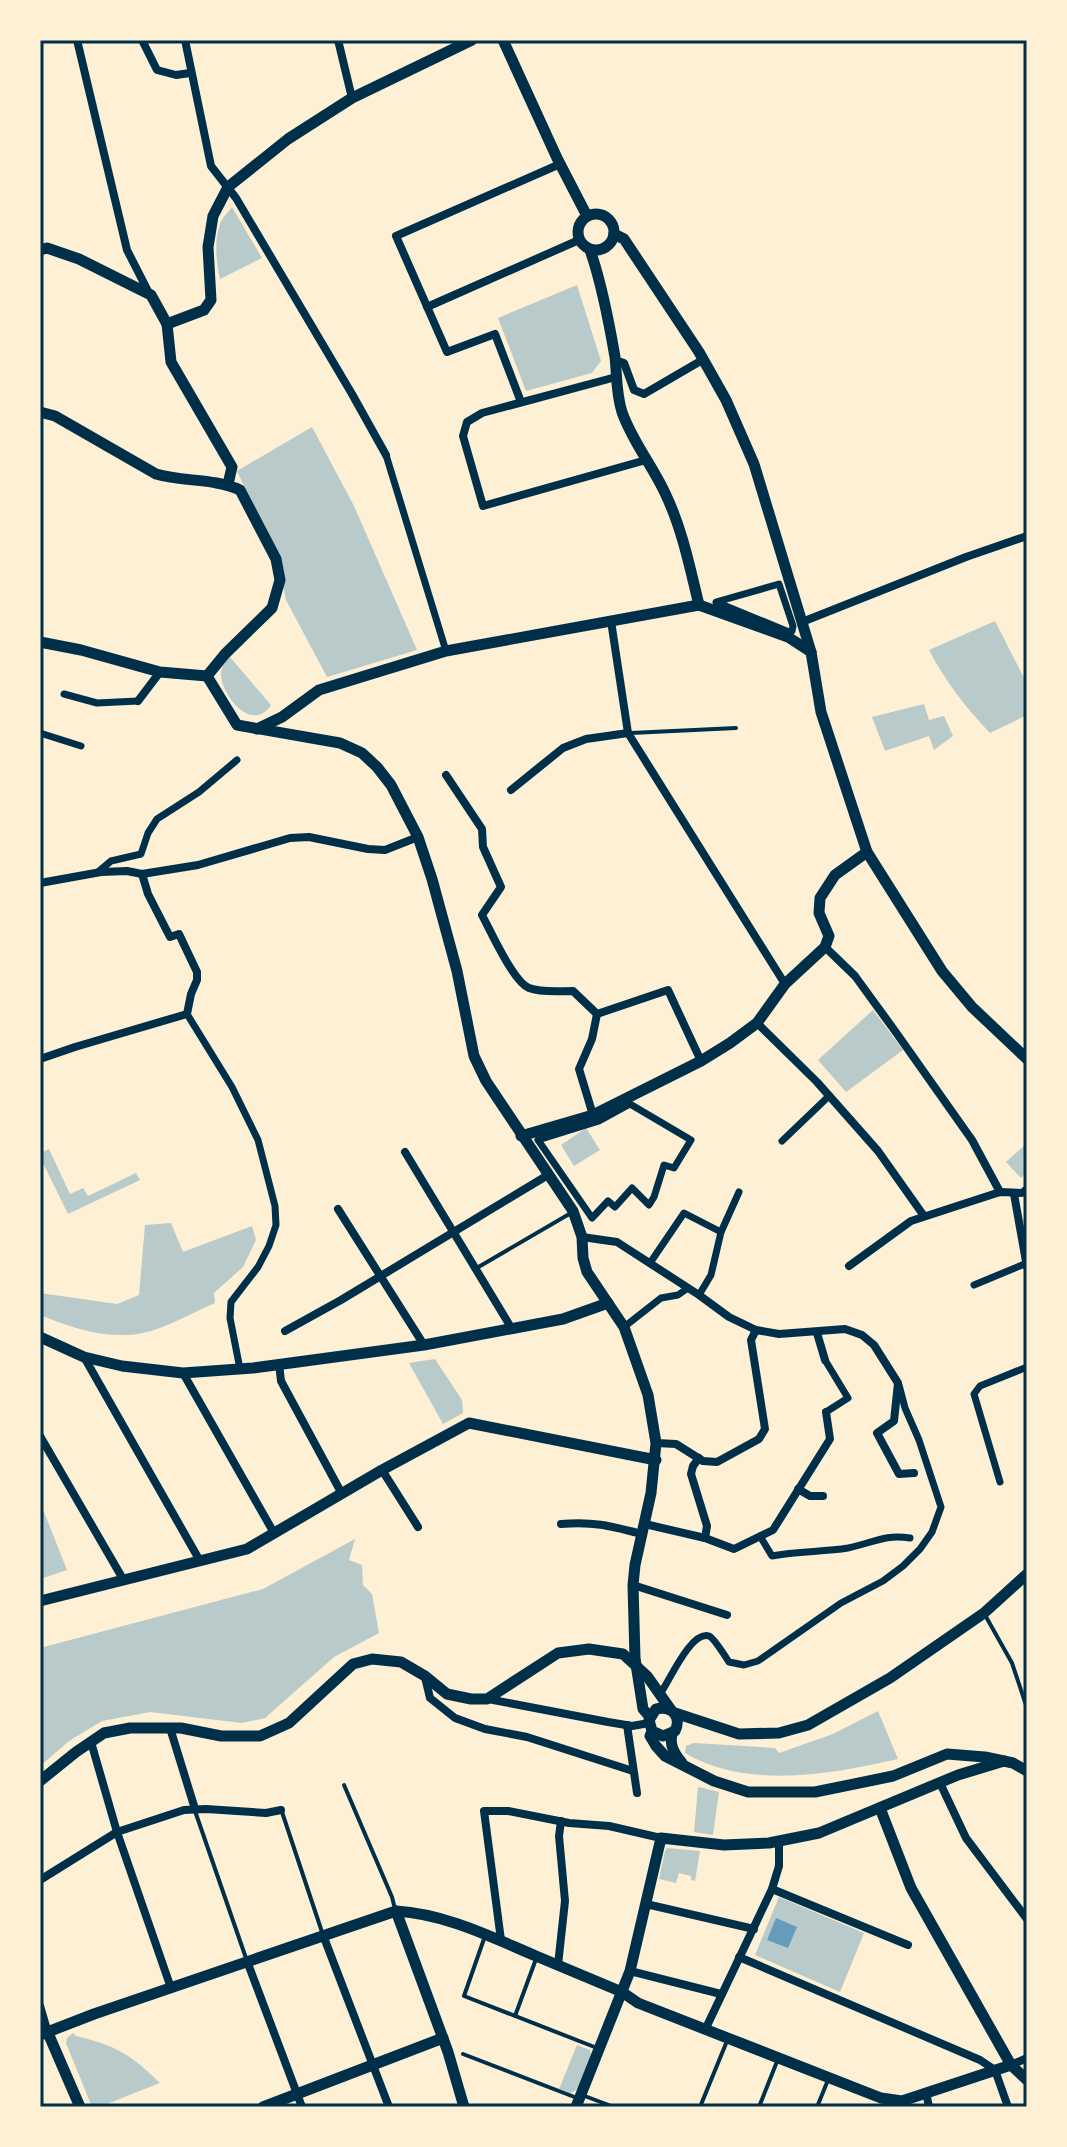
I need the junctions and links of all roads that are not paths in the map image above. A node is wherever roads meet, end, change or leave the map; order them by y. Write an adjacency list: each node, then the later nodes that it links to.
1 (77, 40): 16 (street)
2 (142, 40): 7 (street)
3 (185, 40): 7 (street)
4 (338, 40): 8 (street)
5 (472, 40): 8 (street)
6 (503, 40): 9 (street)
7 (190, 73): 10 (street)
8 (352, 98): 10 (street)
9 (560, 164): 11 (street); 17 (street)
10 (228, 187): 18 (street); 24 (street)
11 (587, 216): 12 (street); 13 (street)
12 (614, 234): 15 (street); 19 (street)
13 (579, 240): 15 (street); 17 (street)
14 (42, 246): 16 (street)
15 (590, 250): 20 (street)
16 (151, 295): 18 (street)
17 (427, 307): 22 (street)
18 (167, 324): 26 (street)
19 (704, 359): 20 (street); 30 (street)
20 (615, 360): 21 (street)
21 (616, 377): 22 (street); 25 (street)
22 (521, 402): 25 (street)
23 (40, 412): 26 (street)
24 (386, 455): 33 (street)
25 (646, 460): 28 (street)
26 (228, 484): 36 (street)
27 (1027, 536): 30 (street)
28 (699, 605): 29 (street); 34 (street)
29 (611, 621): 33 (street); 43 (street)
30 (802, 622): 34 (street)
31 (789, 632): 31 (street)
32 (40, 642): 35 (street)
33 (446, 651): 39 (street)
34 (811, 652): 50 (street)
35 (160, 672): 36 (street); 38 (street)
36 (207, 676): 41 (street)
37 (64, 694): 38 (street)
38 (138, 701)
39 (282, 717): 41 (street); 44 (street)
40 (736, 728): 43 (lane)
41 (256, 729): 44 (street)
42 (40, 733): 45 (street)
43 (628, 733): 48 (street); 55 (street)
44 (287, 734): 49 (street)
45 (81, 746)
46 (237, 760): 51 (street)
47 (446, 775): 57 (street)
48 (511, 790)
49 (418, 837): 52 (street); 64 (street)
50 (867, 852): 54 (street); 60 (street)
51 (98, 872): 52 (street); 53 (street)
52 (142, 874): 56 (street)
53 (40, 883)
54 (825, 947): 55 (street); 71 (street)
55 (785, 984): 58 (street)
56 (187, 1014): 59 (street); 99 (street)
57 (597, 1014): 61 (street); 63 (street)
58 (757, 1023): 61 (street); 62 (street)
59 (40, 1059)
60 (1027, 1059)
61 (701, 1061): 63 (street)
62 (829, 1096): 66 (street); 75 (street)
63 (593, 1115): 64 (street)
64 (521, 1136): 68 (street)
65 (538, 1140): 65 (street)
66 (782, 1141)
67 (405, 1152): 77 (street)
68 (548, 1175): 74 (street); 77 (street)
69 (1027, 1189): 72 (street)
70 (739, 1192): 76 (street)
71 (1000, 1192): 72 (street); 75 (street)
72 (1014, 1194): 80 (street)
73 (338, 1209): 83 (street)
74 (573, 1211): 78 (street); 82 (lane)
75 (924, 1216): 81 (street)
76 (721, 1232): 79 (street); 86 (street)
77 (453, 1233): 82 (street); 83 (street)
78 (582, 1237): 79 (street); 87 (street)
79 (650, 1263): 85 (street)
80 (1027, 1265): 84 (street)
81 (849, 1266)
82 (474, 1269): 89 (street)
83 (380, 1277): 91 (street); 94 (street)
84 (974, 1285)
85 (688, 1288): 86 (street); 88 (street)
86 (699, 1295): 90 (street)
87 (608, 1303): 88 (street); 89 (street)
88 (624, 1327): 104 (street)
89 (512, 1329): 94 (street)
90 (756, 1330): 92 (street); 105 (street)
91 (285, 1331)
92 (817, 1333): 96 (street); 101 (street)
93 (40, 1337): 95 (street)
94 (424, 1345): 97 (street)
95 (84, 1357): 100 (street); 120 (street)
96 (825, 1360): 102 (street)
97 (279, 1364): 99 (street); 111 (street)
98 (1027, 1367): 109 (street)
99 (240, 1369): 100 (street)
100 (183, 1373): 116 (street)
101 (898, 1383): 108 (street); 129 (street)
102 (826, 1412): 110 (street)
103 (40, 1436): 122 (street)
104 (656, 1443): 105 (street); 106 (street)
105 (699, 1458): 118 (street)
106 (656, 1460): 107 (street); 115 (street)
107 (382, 1470): 111 (street); 114 (street)
108 (914, 1473)
109 (1000, 1482)
110 (798, 1489): 112 (street); 117 (street)
111 (342, 1494): 116 (street)
112 (823, 1496)
113 (561, 1524): 115 (street)
114 (418, 1527)
115 (644, 1529): 118 (street); 123 (street)
116 (274, 1533): 120 (street)
117 (760, 1536): 118 (street); 119 (street)
118 (705, 1538)
119 (910, 1538)
120 (200, 1561): 122 (street)
121 (1027, 1574): 125 (street)
122 (123, 1579): 124 (street)
123 (633, 1585): 126 (street); 127 (street)
124 (40, 1601)
125 (984, 1613): 131 (lane); 133 (street)
126 (727, 1615)
127 (637, 1665): 129 (street); 130 (street); 134 (street)
128 (425, 1676): 130 (street); 136 (street); 141 (street)
129 (660, 1694): 132 (street)
130 (487, 1699): 135 (street)
131 (1027, 1708)
132 (673, 1711): 133 (street); 134 (street); 137 (street)
133 (704, 1723): 137 (street)
134 (650, 1724): 135 (street); 137 (street); 140 (street)
135 (627, 1725): 141 (street)
136 (170, 1728): 138 (street); 148 (street)
137 (674, 1731): 140 (street)
138 (91, 1742): 143 (street); 151 (street)
139 (1004, 1761): 140 (street); 142 (street); 144 (street)
140 (685, 1767)
141 (633, 1771): 146 (street)
142 (1027, 1771)
143 (40, 1781)
144 (940, 1783): 147 (street); 158 (street)
145 (344, 1785): 157 (lane)
146 (637, 1793)
147 (880, 1808): 153 (street); 183 (street)
148 (195, 1809): 149 (street); 151 (street); 166 (lane)
149 (281, 1810): 160 (lane)
150 (561, 1821): 152 (street); 162 (street); 167 (street)
151 (117, 1832): 154 (street); 169 (street)
152 (661, 1838): 153 (street); 156 (street)
153 (779, 1841): 155 (street)
154 (40, 1880)
155 (772, 1889): 159 (street); 163 (street)
156 (646, 1904): 159 (street); 168 (street)
157 (396, 1911): 160 (street); 161 (street); 176 (street)
158 (1027, 1919)
159 (754, 1929): 165 (street)
160 (323, 1935): 166 (street); 182 (street)
161 (486, 1935): 162 (street); 173 (lane)
162 (501, 1940): 164 (street)
163 (908, 1945)
164 (537, 1956): 167 (street); 173 (lane)
165 (739, 1957): 171 (street); 184 (street)
166 (247, 1961): 169 (street); 188 (street)
167 (558, 1965): 170 (street)
168 (630, 1971): 170 (street); 171 (street)
169 (171, 1988): 175 (street)
170 (622, 1992): 174 (street); 178 (street)
171 (721, 1994): 174 (street)
172 (40, 2006): 175 (street)
173 (515, 2016): 178 (lane)
174 (705, 2030): 177 (street)
175 (44, 2034): 191 (street)
176 (443, 2038): 182 (street); 195 (street)
177 (728, 2039): 180 (street); 197 (lane)
178 (599, 2049): 189 (street)
179 (463, 2054): 189 (lane)
180 (779, 2057): 185 (street); 198 (lane)
181 (1027, 2058): 183 (street)
182 (373, 2065): 188 (street); 194 (street)
183 (1011, 2065): 184 (street); 186 (street)
184 (995, 2070): 187 (street); 201 (street)
185 (829, 2077): 190 (street); 199 (lane)
186 (1027, 2080)
187 (926, 2092): 190 (street); 200 (street)
188 (297, 2094): 192 (street); 193 (street)
189 (579, 2100): 196 (lane)
190 (879, 2102)
191 (79, 2107)
192 (263, 2107)
193 (302, 2107)
194 (389, 2107)
195 (464, 2107)
196 (614, 2107)
197 (700, 2107)
198 (759, 2107)
199 (817, 2107)
200 (929, 2107)
201 (1008, 2107)

